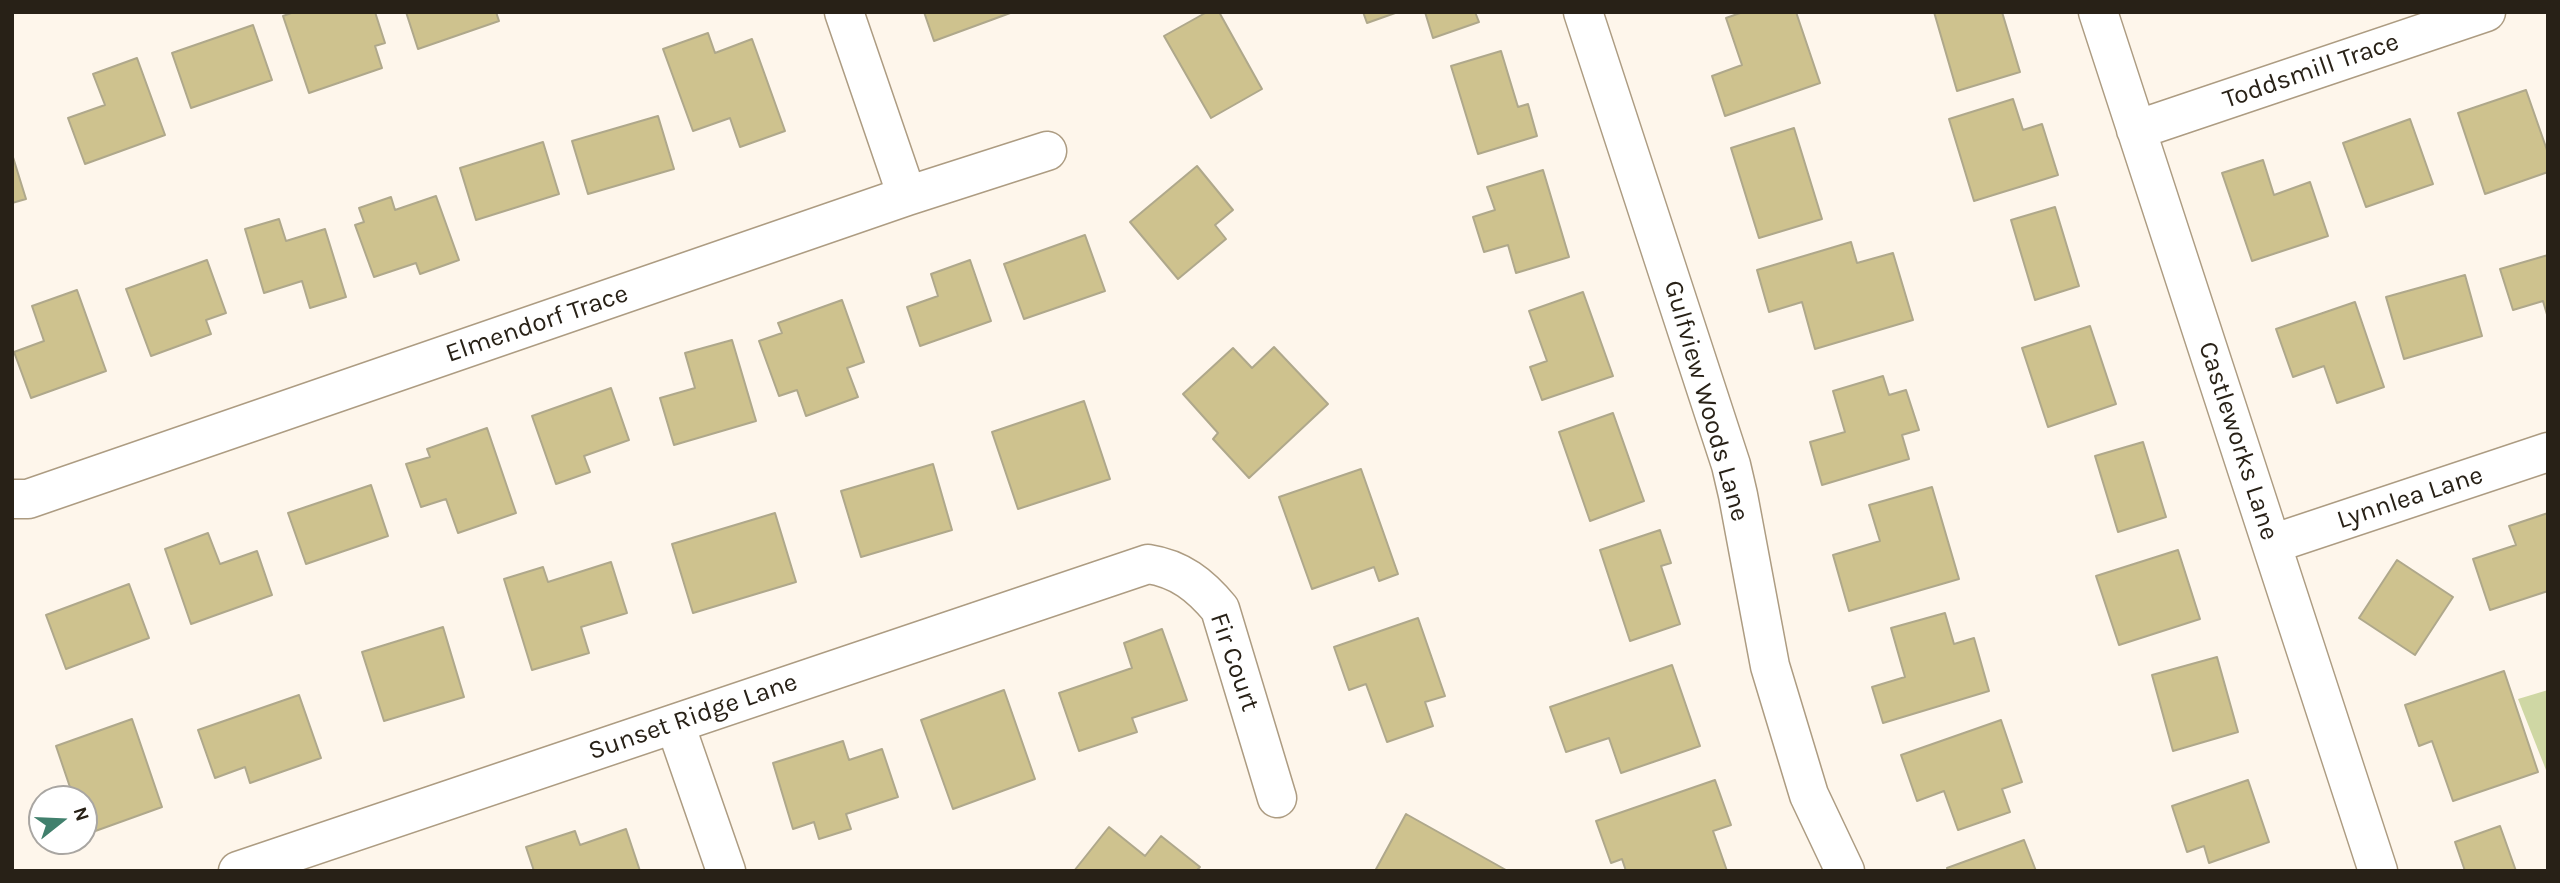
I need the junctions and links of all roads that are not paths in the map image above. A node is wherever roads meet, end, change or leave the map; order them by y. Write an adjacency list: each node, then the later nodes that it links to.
1 (844, 12): 7 (street)
2 (1583, 12): 16 (street, Gulfview Woods Lane)
3 (2098, 12): 5 (street, Castleworks Lane)
4 (2486, 12): 5 (street, Toddsmill Trace)
5 (2136, 130): 10 (street, Castleworks Lane)
6 (1047, 151): 7 (street, Elmendorf Trace)
7 (907, 196): 9 (street, Elmendorf Trace)
8 (2548, 452): 10 (street, Lynnlea Lane)
9 (20, 499)
10 (2272, 544): 17 (street, Castleworks Lane)
11 (1148, 564): 12 (street, Sunset Ridge Lane); 13 (street, Fir Court)
12 (675, 724): 14 (street, Sunset Ridge Lane); 15 (street)
13 (1277, 797)
14 (239, 871)
15 (726, 871)
16 (1844, 871)
17 (2378, 871)

